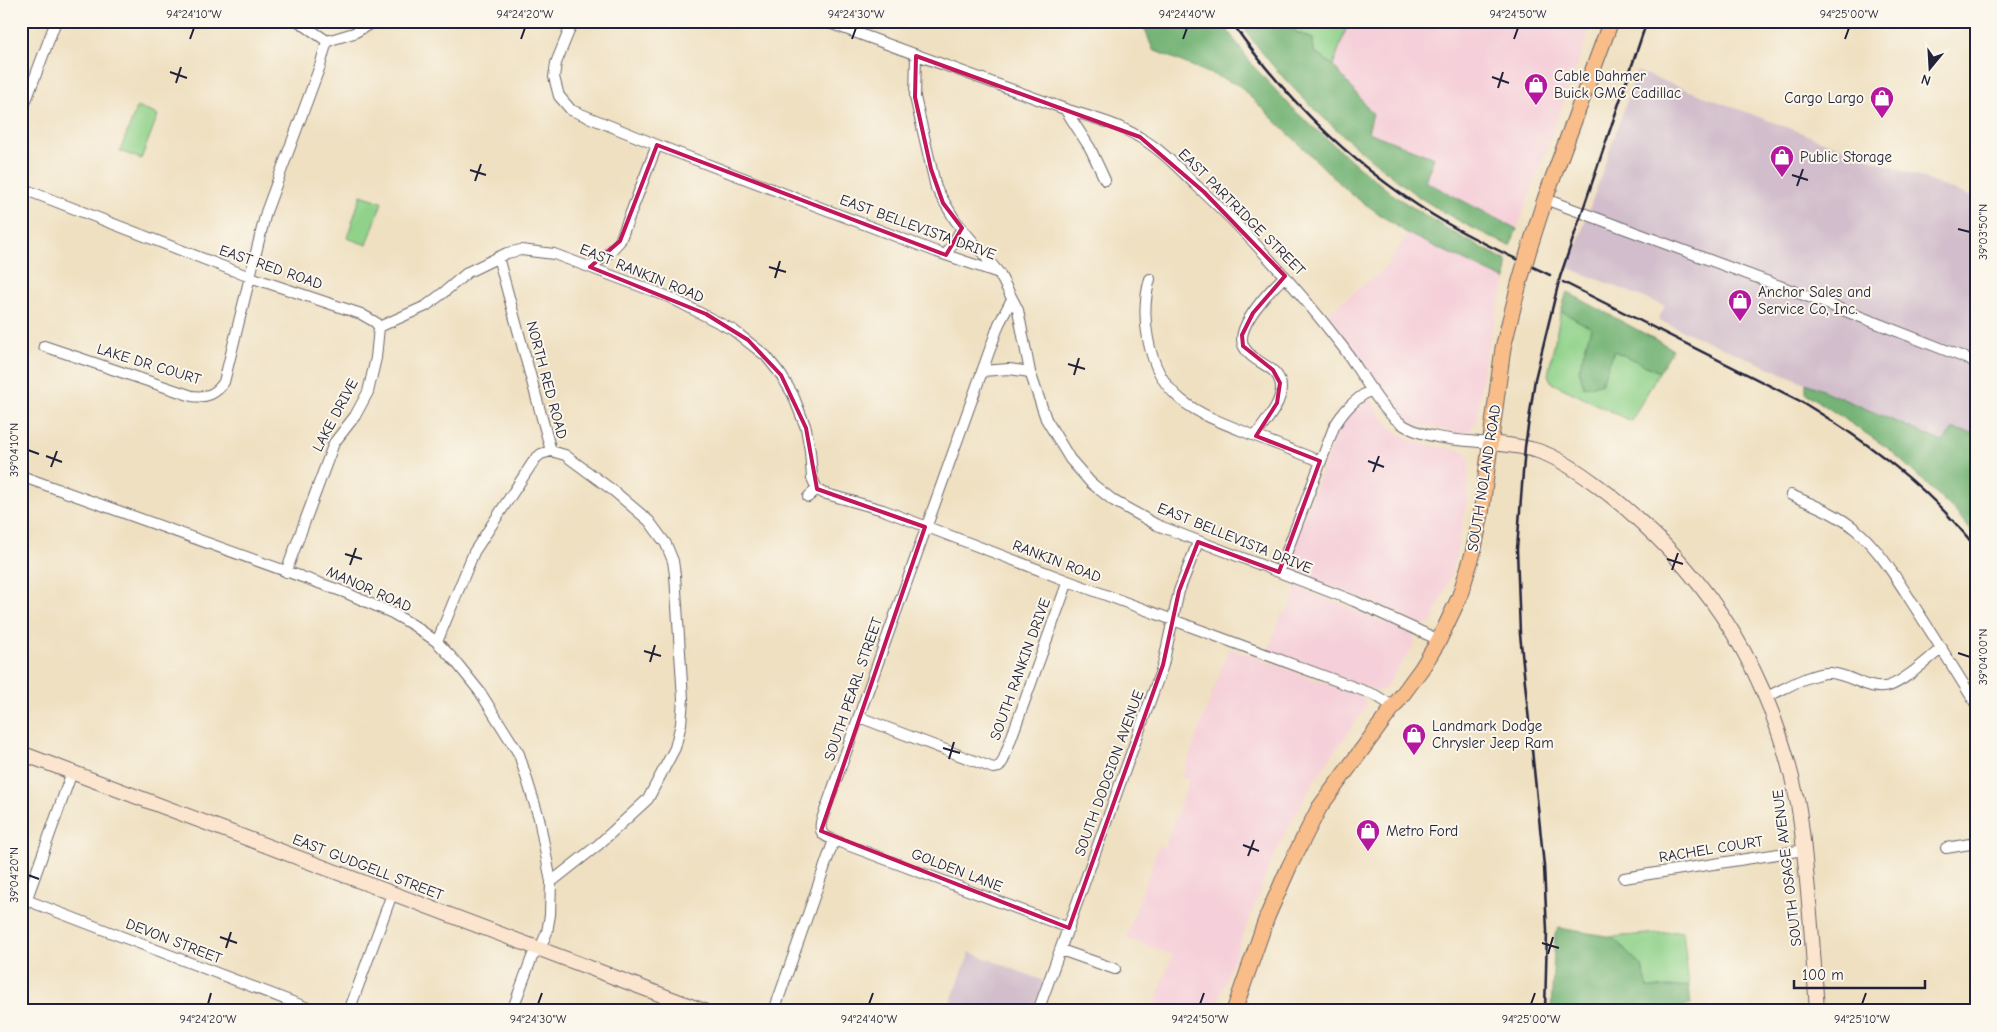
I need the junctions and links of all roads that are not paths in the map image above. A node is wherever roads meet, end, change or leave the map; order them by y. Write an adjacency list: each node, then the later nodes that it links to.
1 (56, 21): 10 (street)
2 (298, 21): 7 (street)
3 (374, 21): 7 (street)
4 (573, 21): 11 (street, EAST BELLEVISTA DRIVE)
5 (824, 21): 8 (street, EAST PARTRIDGE STREET)
6 (1611, 21): 14 (main road, SOUTH NOLAND ROAD)
7 (326, 41): 21 (street)
8 (916, 56): 9 (street, EAST PARTRIDGE STREET); 15 (street)
9 (1065, 110): 12 (street); 20 (street, EAST PARTRIDGE STREET)
10 (21, 114)
11 (657, 146): 16 (street, EAST BELLEVISTA DRIVE); 18 (street)
12 (1104, 180)
13 (21, 188): 21 (street, EAST RED ROAD)
14 (1544, 199): 26 (street); 31 (main road, SOUTH NOLAND ROAD, bridge)
15 (962, 228): 16 (street); 19 (street)
16 (946, 255): 19 (street, EAST BELLEVISTA DRIVE)
17 (498, 257): 18 (street, EAST RANKIN ROAD); 24 (street); 32 (street, NORTH RED ROAD)
18 (590, 268): 35 (street, EAST RANKIN ROAD)
19 (999, 273): 23 (street, EAST BELLEVISTA DRIVE)
20 (1285, 276): 29 (street, EAST PARTRIDGE STREET); 30 (street)
21 (250, 277): 24 (street, EAST RED ROAD); 25 (street, LAKE DR COURT)
22 (1150, 279): 30 (street)
23 (1012, 299): 27 (street, SOUTH PEARL STREET); 28 (street, EAST BELLEVISTA DRIVE)
24 (379, 327): 40 (street, LAKE DRIVE)
25 (44, 346)
26 (1976, 362)
27 (982, 371): 28 (street); 38 (street, SOUTH PEARL STREET)
28 (1030, 372): 39 (street, EAST BELLEVISTA DRIVE)
29 (1372, 389): 31 (street, EAST PARTRIDGE STREET); 33 (street)
30 (1256, 436): 33 (street)
31 (1490, 443): 44 (main road, SOUTH NOLAND ROAD); 47 (street, SOUTH OSAGE AVENUE)
32 (551, 451): 45 (street); 58 (street, NORTH RED ROAD)
33 (1320, 461): 41 (street)
34 (21, 476): 40 (street, MANOR ROAD)
35 (817, 488): 37 (street); 38 (street, RANKIN ROAD)
36 (1791, 495): 46 (street)
37 (808, 497)
38 (925, 527): 42 (street, RANKIN ROAD); 50 (street, SOUTH PEARL STREET)
39 (1198, 542): 41 (street, EAST BELLEVISTA DRIVE); 43 (street, SOUTH DODGION AVENUE)
40 (286, 572): 45 (street, MANOR ROAD)
41 (1278, 572): 44 (street, EAST BELLEVISTA DRIVE)
42 (1068, 581): 43 (street, RANKIN ROAD); 50 (street, SOUTH RANKIN DRIVE)
43 (1173, 620): 49 (street, RANKIN ROAD); 62 (street, SOUTH DODGION AVENUE)
44 (1439, 640): 49 (main road, SOUTH NOLAND ROAD)
45 (437, 642): 58 (street, MANOR ROAD)
46 (1942, 648): 47 (street); 48 (street)
47 (1766, 697): 56 (street, SOUTH OSAGE AVENUE)
48 (1976, 704)
49 (1394, 707): 72 (main road, SOUTH NOLAND ROAD)
50 (859, 717): 53 (street, SOUTH PEARL STREET)
51 (21, 753): 52 (street, EAST GUDGELL STREET)
52 (72, 772): 59 (street, EAST GUDGELL STREET); 60 (street)
53 (834, 840): 62 (street, GOLDEN LANE); 70 (street)
54 (1976, 843): 55 (street)
55 (1946, 848)
56 (1804, 850): 57 (street, RACHEL COURT); 73 (street, SOUTH OSAGE AVENUE)
57 (1624, 878)
58 (551, 882): 63 (street, MANOR ROAD)
59 (392, 894): 63 (street, EAST GUDGELL STREET); 67 (street)
60 (24, 899): 61 (street); 66 (street, DEVON STREET)
61 (21, 915)
62 (1069, 928): 64 (street, SOUTH DODGION AVENUE)
63 (540, 949): 68 (street, MANOR ROAD); 69 (street, EAST GUDGELL STREET)
64 (1061, 950): 65 (street); 71 (street, SOUTH DODGION AVENUE)
65 (1115, 969)
66 (316, 1011)
67 (349, 1011)
68 (512, 1011)
69 (704, 1011)
70 (774, 1011)
71 (1038, 1011)
72 (1234, 1011)
73 (1817, 1011)

